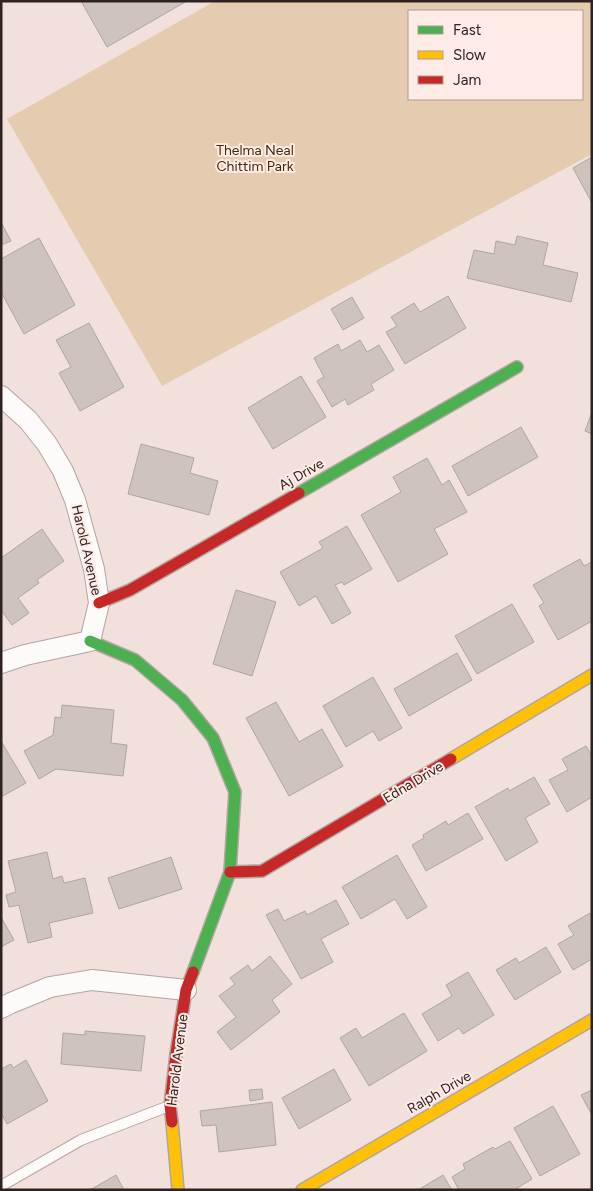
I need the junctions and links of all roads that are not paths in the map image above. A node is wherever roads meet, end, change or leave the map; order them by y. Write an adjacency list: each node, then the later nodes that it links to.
1 (517, 367): 3 (street, Aj Drive)
2 (1, 396): 3 (street, Harold Avenue)
3 (99, 603): 4 (street, Harold Avenue)
4 (90, 641): 5 (street); 7 (street)
5 (1, 663)
6 (592, 675): 7 (street, Edna Drive)
7 (230, 872): 8 (street, Harold Avenue)
8 (186, 990): 9 (street); 11 (street, Harold Avenue)
9 (1, 1008)
10 (592, 1020): 14 (street, Ralph Drive)
11 (170, 1105): 12 (lane); 13 (street, Harold Avenue)
12 (1, 1186)
13 (178, 1190)
14 (302, 1190)

